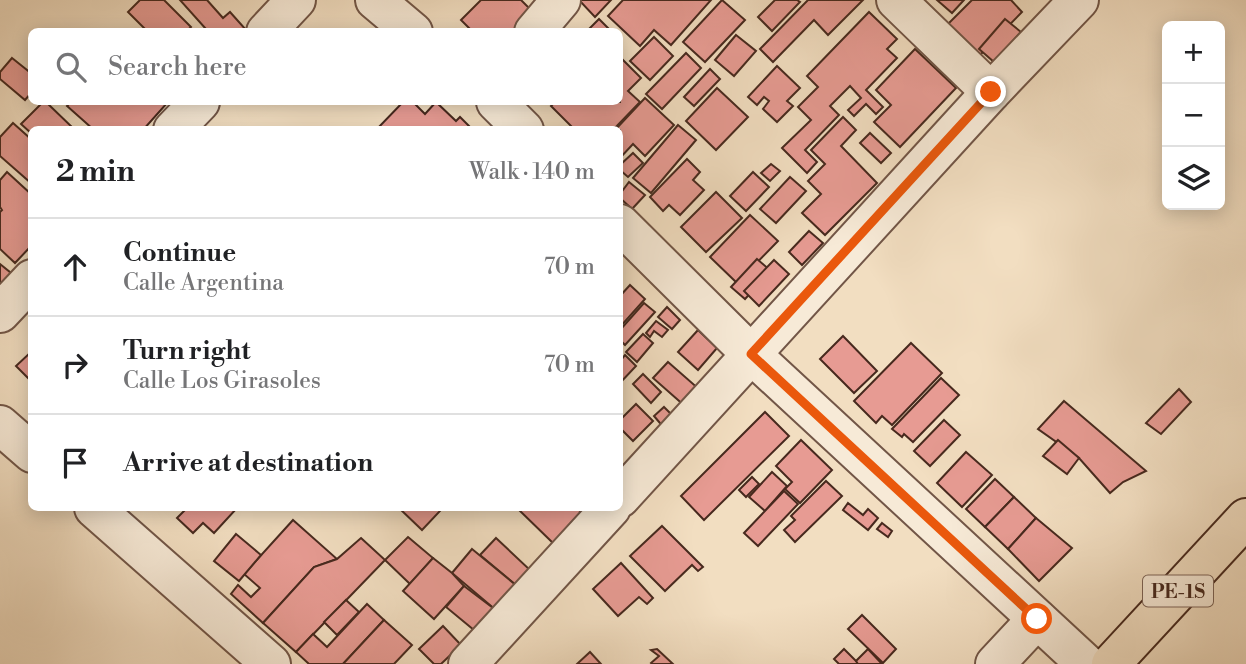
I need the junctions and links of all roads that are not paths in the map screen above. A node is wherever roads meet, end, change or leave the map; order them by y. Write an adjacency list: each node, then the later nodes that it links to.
1 (296, 0): 6 (street)
2 (375, 0): 7 (street)
3 (561, 0): 8 (street)
4 (896, 0): 9 (street)
5 (1079, 0): 9 (street)
6 (270, 28)
7 (408, 28)
8 (537, 28)
9 (991, 92): 17 (street)
10 (197, 105): 12 (street)
11 (499, 105): 13 (street)
12 (177, 126)
13 (520, 126)
14 (623, 227): 17 (street)
15 (28, 283): 16 (street)
16 (0, 313)
17 (751, 354): 20 (street); 24 (street)
18 (0, 425): 19 (street)
19 (28, 450)
20 (623, 495)
21 (97, 511): 25 (street)
22 (608, 511): 26 (street)
23 (1246, 518): 29 (highway, PE-1S)
24 (1037, 619): 27 (street); 28 (street)
25 (271, 664)
26 (468, 664)
27 (995, 664)
28 (1086, 664)
29 (1111, 664)

